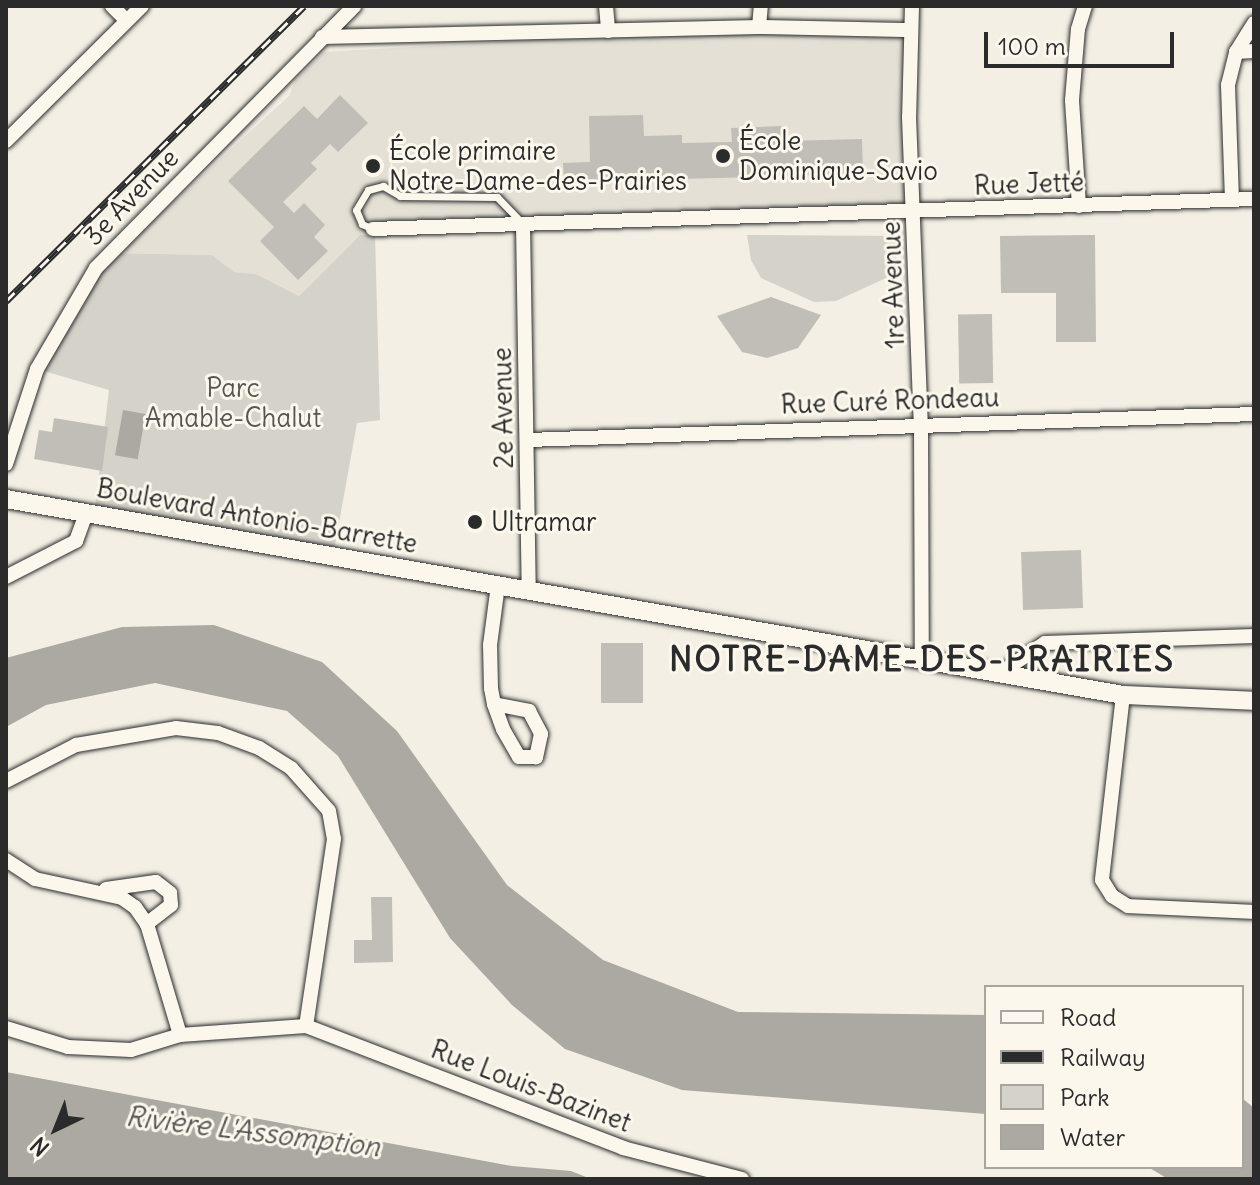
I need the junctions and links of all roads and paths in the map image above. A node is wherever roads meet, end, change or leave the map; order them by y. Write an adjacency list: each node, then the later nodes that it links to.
1 (112, 6): 8 (street)
2 (142, 6): 8 (street)
3 (354, 6): 13 (street, 3e Avenue)
4 (606, 6): 12 (street)
5 (761, 6): 10 (street)
6 (912, 6): 11 (street, 1re Avenue)
7 (1085, 6): 19 (street)
8 (127, 21): 16 (street)
9 (1254, 23): 15 (street)
10 (759, 27): 11 (street); 12 (street)
11 (908, 30): 20 (street, 1re Avenue)
12 (608, 31): 13 (street)
13 (322, 37): 26 (street, 3e Avenue)
14 (1254, 51): 15 (street)
15 (1236, 52): 18 (street)
16 (6, 141)
17 (1254, 199): 18 (street, Rue Jetté)
18 (1232, 200): 19 (street, Rue Jetté)
19 (1079, 206): 20 (street, Rue Jetté)
20 (914, 211): 21 (street, Rue Jetté); 24 (street, 1re Avenue)
21 (523, 224): 22 (street, Rue Jetté); 22 (lane); 25 (street, 2e Avenue)
22 (373, 229)
23 (1254, 414): 24 (street, Rue Curé Rondeau)
24 (921, 423): 25 (street, Rue Curé Rondeau); 33 (street, 1re Avenue)
25 (528, 440): 31 (street, 2e Avenue)
26 (6, 464)
27 (6, 499): 28 (street, Boulevard Antonio-Barrette)
28 (86, 513): 29 (street); 30 (street, Boulevard Antonio-Barrette)
29 (6, 577)
30 (498, 585): 31 (street, Boulevard Antonio-Barrette); 37 (street)
31 (529, 591): 33 (street, Boulevard Antonio-Barrette)
32 (1254, 636): 34 (street)
33 (922, 659): 34 (street, Boulevard Antonio-Barrette)
34 (1000, 673): 35 (street, Boulevard Antonio-Barrette)
35 (1123, 695): 36 (street, Boulevard Antonio-Barrette); 41 (street)
36 (1254, 701)
37 (494, 704)
38 (6, 781): 43 (street)
39 (6, 860): 40 (street)
40 (94, 890): 42 (street); 42 (street)
41 (1254, 912)
42 (147, 924): 45 (street)
43 (306, 1026): 45 (street, Rue Louis-Bazinet); 46 (street, Rue Louis-Bazinet)
44 (6, 1028): 45 (street, Rue Louis-Bazinet)
45 (180, 1035)
46 (742, 1179)

